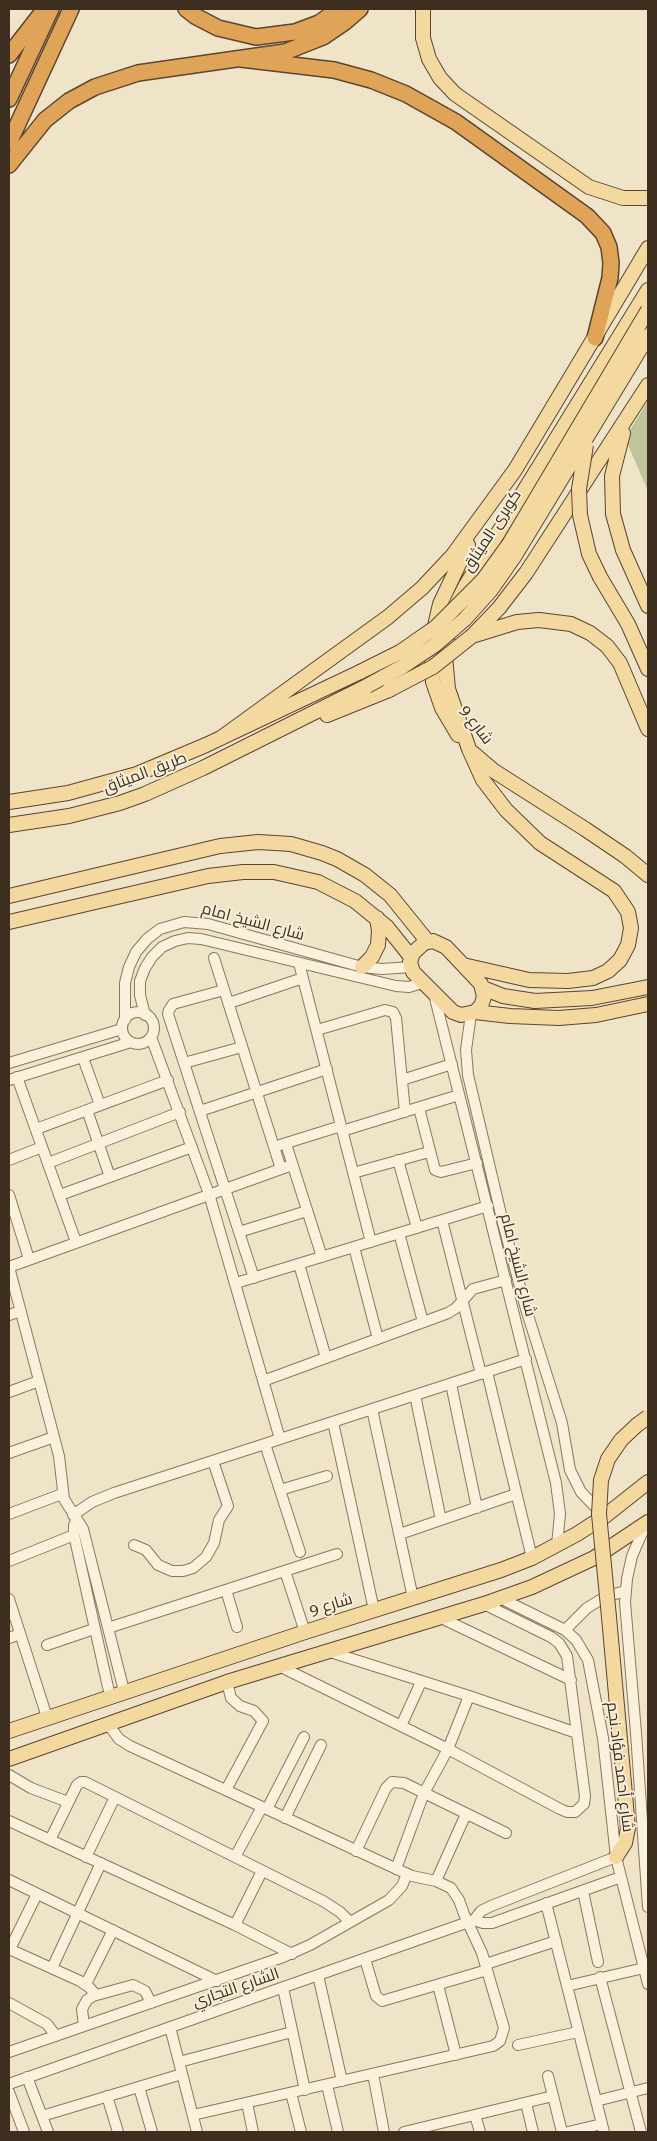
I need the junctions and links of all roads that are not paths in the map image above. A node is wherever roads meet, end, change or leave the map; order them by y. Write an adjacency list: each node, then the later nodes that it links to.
1 (45, 9): 8 (highway)
2 (51, 9): 10 (highway)
3 (71, 9): 11 (highway)
4 (186, 9): 5 (highway)
5 (339, 9)
6 (360, 9): 9 (highway)
7 (423, 9): 13 (main road)
8 (9, 55)
9 (241, 59): 12 (highway); 18 (highway)
10 (9, 99)
11 (9, 143)
12 (9, 165)
13 (648, 198)
14 (648, 248): 18 (main road)
15 (648, 290): 29 (main road)
16 (648, 310): 28 (main road, كوبرى الميثاق, bridge)
17 (648, 336): 21 (main road, كوبرى الميثاق, bridge)
18 (595, 338): 22 (main road)
19 (648, 385): 20 (main road)
20 (628, 417): 23 (main road); 24 (main road)
21 (587, 437): 25 (main road, bridge); 26 (main road, كوبرى الميثاق, bridge)
22 (480, 519): 28 (main road); 29 (main road, شارع 9)
23 (648, 606)
24 (472, 636): 26 (main road, bridge); 27 (main road)
25 (648, 670)
26 (285, 727): 32 (main road, طريق الميثاق)
27 (648, 728)
28 (221, 738): 30 (main road, كوبرى الميثاق)
29 (469, 749): 33 (main road, شارع 9); 41 (main road)
30 (161, 765): 31 (main road, طريق الميثاق)
31 (9, 802)
32 (9, 825)
33 (648, 875)
34 (9, 896): 37 (main road)
35 (377, 918): 36 (main road); 39 (main road); 42 (main road)
36 (9, 922)
37 (428, 942): 39 (main road); 41 (main road)
38 (214, 958): 47 (street)
39 (411, 962): 42 (street, شارع الشيخ امام); 44 (main road)
40 (300, 963): 43 (street); 44 (street, شارع الشيخ امام); 52 (street, شارع الشيخ امام)
41 (463, 964): 46 (main road)
42 (362, 967): 53 (street, شارع الشيخ امام)
43 (303, 978): 49 (street); 54 (street)
44 (422, 983): 48 (main road)
45 (648, 987): 46 (main road)
46 (483, 988): 51 (main road)
47 (224, 990): 49 (street); 60 (street)
48 (434, 994): 51 (main road); 61 (street, شارع الشيخ امام)
49 (229, 1003): 57 (street)
50 (648, 1004): 51 (main road)
51 (473, 1013): 128 (street, شارع الشيخ امام)
52 (145, 1014): 53 (street); 55 (street)
53 (124, 1025): 56 (street); 59 (street)
54 (316, 1030): 62 (street); 65 (street)
55 (151, 1037): 56 (street); 64 (street)
56 (131, 1042): 58 (street)
57 (242, 1047): 60 (street); 66 (street)
58 (83, 1058): 63 (street); 68 (street)
59 (9, 1063)
60 (184, 1063): 71 (street)
61 (452, 1064): 65 (street); 67 (street, شارع الشيخ امام)
62 (327, 1070): 66 (street); 74 (street)
63 (13, 1079): 75 (street)
64 (168, 1080): 68 (street); 72 (street)
65 (402, 1080): 73 (street)
66 (257, 1092): 71 (street); 80 (street)
67 (459, 1095): 69 (street); 84 (street, شارع الشيخ امام)
68 (100, 1105): 70 (street)
69 (419, 1108): 73 (street); 81 (street)
70 (87, 1110): 75 (street); 76 (street)
71 (200, 1111): 90 (street)
72 (180, 1112): 76 (street); 78 (street)
73 (405, 1112): 74 (street)
74 (342, 1128): 77 (street); 88 (street)
75 (36, 1129): 79 (street)
76 (99, 1144): 85 (street); 89 (street)
77 (286, 1144): 80 (street); 86 (street)
78 (192, 1146): 89 (street); 91 (street)
79 (42, 1147): 82 (street); 85 (street)
80 (274, 1147): 87 (street)
81 (429, 1152): 83 (street); 84 (street)
82 (9, 1160)
83 (398, 1160): 88 (street); 98 (street)
84 (477, 1163): 94 (street, شارع الشيخ امام)
85 (48, 1164): 93 (street)
86 (292, 1165): 87 (street); 96 (street)
87 (281, 1169): 90 (street)
88 (353, 1173): 102 (street)
89 (110, 1177): 93 (street)
90 (225, 1189): 91 (street); 99 (street)
91 (209, 1194): 101 (street); 110 (street)
92 (9, 1195): 95 (street)
93 (60, 1195): 101 (street)
94 (488, 1206): 97 (street); 109 (street, شارع الشيخ امام)
95 (11, 1209): 105 (street)
96 (307, 1211): 99 (street); 104 (street)
97 (442, 1220): 98 (street); 111 (street)
98 (417, 1228): 100 (street)
99 (239, 1232): 108 (street)
100 (400, 1233): 102 (street); 114 (street)
101 (76, 1242): 105 (street)
102 (371, 1242): 103 (street)
103 (354, 1247): 104 (street); 115 (street)
104 (322, 1257): 106 (street)
105 (29, 1259): 107 (street)
106 (299, 1264): 108 (street); 116 (street)
107 (9, 1267): 112 (street)
108 (254, 1278): 110 (street)
109 (506, 1280): 111 (street); 117 (street, شارع الشيخ امام)
110 (236, 1283): 120 (street)
111 (462, 1300): 114 (street); 118 (street)
112 (21, 1310): 113 (street); 119 (street)
113 (9, 1315)
114 (423, 1322): 115 (street)
115 (378, 1339): 116 (street)
116 (326, 1358): 120 (street)
117 (526, 1359): 118 (street); 127 (street, شارع الشيخ امام)
118 (484, 1373): 121 (street); 138 (street)
119 (39, 1381): 122 (street); 129 (street)
120 (264, 1381): 130 (street)
121 (451, 1384): 123 (street); 139 (street)
122 (9, 1392)
123 (415, 1395): 124 (street); 143 (street)
124 (372, 1409): 126 (street); 145 (street)
125 (648, 1417): 203 (main road, bridge)
126 (333, 1422): 130 (street); 160 (street)
127 (541, 1422): 128 (street); 148 (street, شارع الشيخ امام)
128 (562, 1423): 141 (street, شارع الشيخ امام)
129 (54, 1437): 132 (street); 137 (street)
130 (280, 1439): 131 (street)
131 (265, 1444): 133 (street); 136 (street)
132 (9, 1453)
133 (213, 1461): 142 (street); 147 (street)
134 (326, 1476): 136 (street)
135 (648, 1482): 141 (main road, شارع 9)
136 (280, 1490): 149 (street)
137 (62, 1494): 140 (street); 142 (street)
138 (516, 1494): 139 (street); 151 (street)
139 (477, 1508): 143 (street)
140 (9, 1514)
141 (605, 1516): 148 (main road, شارع 9)
142 (75, 1517): 146 (street); 163 (street)
143 (441, 1520): 145 (street)
144 (647, 1523): 155 (street, شارع أحمد فؤاد نجم); 157 (main road)
145 (400, 1534): 156 (street)
146 (74, 1535): 152 (street); 164 (street)
147 (134, 1545)
148 (557, 1545): 151 (main road, شارع 9)
149 (300, 1552)
150 (337, 1554): 153 (street)
151 (532, 1558): 156 (main road, شارع 9)
152 (9, 1561)
153 (285, 1571): 154 (street); 166 (street)
154 (226, 1590): 162 (street); 163 (street)
155 (625, 1591): 165 (street); 214 (street, شارع أحمد فؤاد نجم)
156 (413, 1598): 160 (main road, شارع 9)
157 (500, 1598): 159 (main road); 165 (street, شارع أحمد فؤاد نجم)
158 (9, 1599): 167 (street)
159 (484, 1604): 161 (main road); 172 (street)
160 (374, 1610): 166 (main road, شارع 9)
161 (439, 1617): 171 (main road); 174 (street)
162 (237, 1627)
163 (108, 1628): 177 (street)
164 (94, 1629): 169 (street); 178 (street)
165 (565, 1630): 170 (street, شارع أحمد فؤاد نجم)
166 (305, 1632): 177 (main road, شارع 9)
167 (20, 1634): 168 (street); 180 (street)
168 (9, 1638)
169 (47, 1645)
170 (580, 1647): 172 (street); 203 (street, شارع أحمد فؤاد نجم)
171 (327, 1651): 173 (main road); 176 (street)
172 (567, 1656): 174 (street)
173 (278, 1666): 175 (main road); 182 (street)
174 (571, 1680): 184 (street)
175 (228, 1682): 181 (main road); 190 (street)
176 (422, 1682): 179 (street); 182 (street)
177 (124, 1691): 178 (main road, شارع 9)
178 (110, 1696): 180 (main road, شارع 9)
179 (469, 1696): 184 (street); 187 (street)
180 (47, 1717): 183 (main road, شارع 9)
181 (108, 1724): 188 (main road); 190 (street)
182 (402, 1726): 187 (street)
183 (9, 1731)
184 (577, 1734): 187 (street)
185 (304, 1737): 194 (street)
186 (322, 1745): 196 (street)
187 (448, 1749): 191 (street)
188 (9, 1759)
189 (9, 1775): 193 (street)
190 (226, 1790): 194 (street)
191 (424, 1793): 195 (street); 200 (street); 205 (street)
192 (115, 1797): 193 (street); 201 (street); 202 (street)
193 (68, 1802): 199 (street)
194 (264, 1808): 196 (street); 202 (street)
195 (466, 1814): 198 (street); 210 (street)
196 (286, 1818): 200 (street)
197 (9, 1821): 199 (street)
198 (506, 1833)
199 (50, 1840): 201 (street)
200 (356, 1850): 205 (street)
201 (86, 1857): 204 (street)
202 (235, 1857): 206 (street)
203 (616, 1857): 208 (street, شارع أحمد فؤاد نجم); 216 (street, الشارع التجاري)
204 (101, 1863): 215 (street); 218 (street)
205 (396, 1869): 207 (street)
206 (262, 1871): 217 (street); 218 (street)
207 (407, 1874): 210 (street); 217 (street, الشارع التجاري)
208 (622, 1877): 211 (street, الشارع التجاري); 227 (street, شارع أحمد فؤاد نجم)
209 (9, 1880): 212 (street)
210 (436, 1881): 216 (street)
211 (583, 1891): 213 (street, الشارع التجاري); 224 (street)
212 (37, 1894): 215 (street); 221 (street)
213 (546, 1904): 216 (street, الشارع التجاري); 220 (street)
214 (648, 1907)
215 (78, 1913): 219 (street); 226 (street)
216 (471, 1921): 223 (street, الشارع التجاري); 225 (street)
217 (350, 1922): 222 (street, الشارع التجاري)
218 (235, 1925): 222 (street)
219 (113, 1930): 230 (street); 231 (street)
220 (556, 1942): 225 (street); 234 (street)
221 (10, 1949): 226 (street)
222 (292, 1954): 230 (street, الشارع التجاري)
223 (365, 1959): 228 (street, الشارع التجاري); 233 (street)
224 (598, 1962)
225 (486, 1967): 233 (street); 246 (street)
226 (52, 1968): 231 (street)
227 (644, 1968): 229 (street); 232 (street, شارع أحمد فؤاد نجم)
228 (318, 1975): 235 (street, الشارع التجاري); 252 (street)
229 (600, 1977): 234 (street); 259 (street)
230 (217, 1981): 238 (street, الشارع التجاري)
231 (86, 1984): 236 (street)
232 (648, 1984)
233 (438, 1985): 246 (street)
234 (567, 1986): 242 (street)
235 (282, 1988): 240 (street, الشارع التجاري); 241 (street)
236 (96, 1995): 238 (street); 239 (street)
237 (9, 2003): 243 (street)
238 (151, 2004): 239 (street, الشارع التجاري)
239 (84, 2026): 243 (street, الشارع التجاري)
240 (170, 2027): 247 (street); 251 (street, الشارع التجاري)
241 (292, 2032): 247 (street); 257 (street)
242 (578, 2032): 244 (street); 263 (street)
243 (56, 2036): 245 (street, الشارع التجاري)
244 (518, 2045)
245 (9, 2052)
246 (456, 2055): 249 (street)
247 (179, 2062): 248 (street)
248 (182, 2074): 255 (street); 268 (street)
249 (373, 2074): 252 (street); 279 (street)
250 (548, 2076): 262 (street)
251 (27, 2077): 253 (street, الشارع التجاري); 267 (street)
252 (342, 2081): 254 (street)
253 (9, 2084)
254 (328, 2084): 257 (street); 278 (street)
255 (138, 2087): 261 (street); 274 (street)
256 (648, 2088): 259 (street)
257 (305, 2090): 260 (street)
258 (9, 2092): 271 (street)
259 (631, 2092): 263 (street); 285 (street)
260 (291, 2093): 264 (street); 277 (street)
261 (107, 2096): 267 (street); 273 (street)
262 (553, 2096): 265 (street); 283 (street)
263 (596, 2101): 269 (street)
264 (246, 2103): 268 (street); 276 (street)
265 (526, 2103): 266 (street); 282 (street)
266 (475, 2115): 270 (street); 281 (street)
267 (42, 2116): 272 (street)
268 (193, 2116): 275 (street)
269 (603, 2128): 284 (street)
270 (428, 2130): 280 (street)
271 (24, 2132)
272 (48, 2132)
273 (118, 2132)
274 (152, 2132)
275 (198, 2132)
276 (253, 2132)
277 (301, 2132)
278 (338, 2132)
279 (384, 2132)
280 (404, 2132)
281 (480, 2132)
282 (533, 2132)
283 (562, 2132)
284 (568, 2132)
285 (641, 2132)

